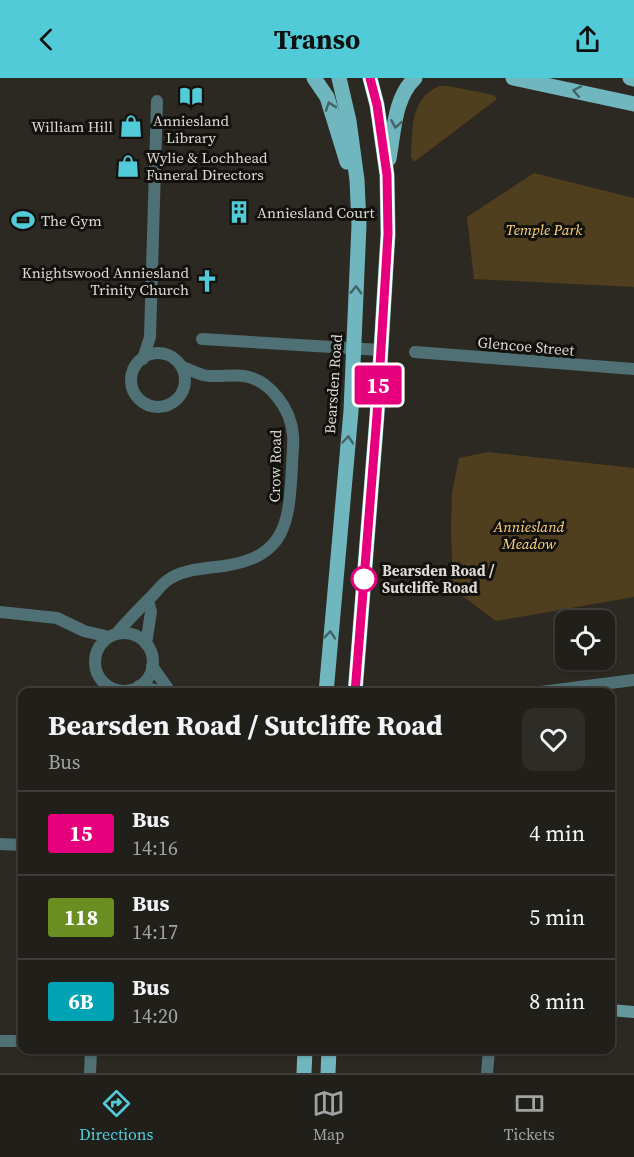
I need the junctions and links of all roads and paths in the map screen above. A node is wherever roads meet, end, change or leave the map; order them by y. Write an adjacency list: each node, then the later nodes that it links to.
1 (314, 78): 9 (main road, one-way to 1)
2 (339, 78): 9 (main road, Bearsden Road)
3 (370, 78): 8 (main road)
4 (415, 78): 8 (main road, one-way to 8)
5 (513, 78): 7 (main road, one-way to 5)
6 (157, 101): 10 (street)
7 (634, 104)
8 (387, 175): 13 (main road)
9 (359, 202): 12 (main road, Bearsden Road, one-way to 9)
10 (150, 337): 15 (street); 16 (street)
11 (202, 339): 12 (street)
12 (354, 348): 13 (street); 34 (main road, Bearsden Road, one-way to 12)
13 (380, 350): 35 (main road)
14 (415, 352): 18 (street, Glencoe Street)
15 (168, 355): 16 (street); 17 (street)
16 (142, 359): 20 (street)
17 (182, 367): 19 (street, Crow Road); 20 (street)
18 (634, 369)
19 (204, 376): 20 (street); 21 (street, Crow Road)
20 (182, 394)
21 (148, 600): 24 (street, Crow Road); 25 (street)
22 (0, 612): 23 (street)
23 (84, 631): 24 (street); 26 (street)
24 (113, 635): 25 (street); 26 (street)
25 (146, 644): 27 (street)
26 (97, 650): 30 (street)
27 (153, 666): 29 (street); 33 (street)
28 (634, 680): 36 (street)
29 (140, 686): 31 (street); 32 (street)
30 (111, 688)
31 (135, 688)
32 (148, 688)
33 (166, 688)
34 (326, 688)
35 (355, 688)
36 (572, 688)
37 (0, 844): 38 (street)
38 (18, 845)
39 (615, 1010): 40 (street)
40 (634, 1012)
41 (0, 1041): 42 (street)
42 (18, 1041)
43 (91, 1054): 47 (street)
44 (305, 1054): 48 (main road)
45 (329, 1054): 49 (main road)
46 (489, 1054): 50 (street)
47 (90, 1073)
48 (304, 1073)
49 (328, 1073)
50 (488, 1073)

